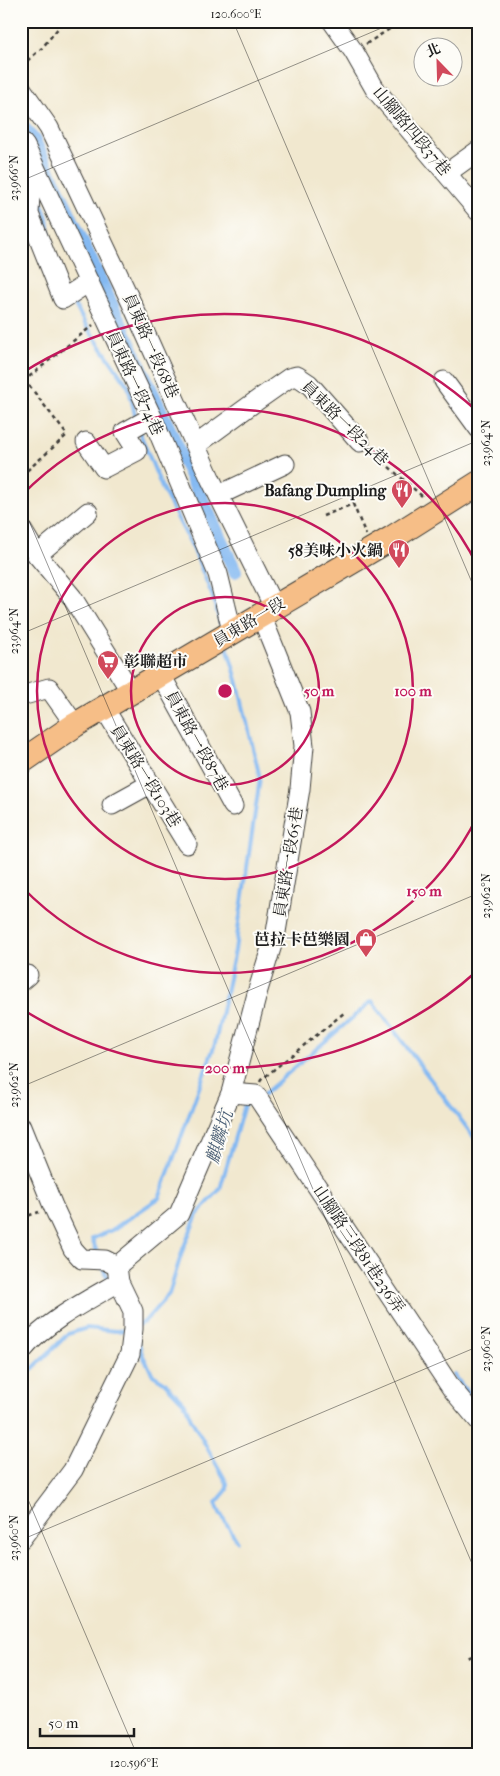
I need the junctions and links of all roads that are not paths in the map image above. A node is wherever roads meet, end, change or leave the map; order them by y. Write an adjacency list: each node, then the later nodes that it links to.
1 (332, 21): 5 (street, 山腳路四段37巷)
2 (21, 88): 11 (street, 員東路一段68巷)
3 (21, 141): 8 (street, 員東路一段74巷)
4 (479, 150): 5 (street)
5 (447, 173): 7 (street, 山腳路四段37巷)
6 (21, 175): 9 (street)
7 (479, 212)
8 (60, 221): 9 (street); 10 (street, 員東路一段74巷)
9 (35, 230): 10 (street)
10 (88, 282): 12 (street, 員東路一段74巷)
11 (133, 306): 12 (street); 18 (street, 員東路一段68巷)
12 (106, 319): 14 (street, 員東路一段74巷)
13 (444, 381): 15 (street)
14 (152, 417): 16 (street); 26 (street, 員東路一段74巷)
15 (479, 429)
16 (86, 442)
17 (360, 442): 18 (street, 員東路一段24巷)
18 (196, 445): 21 (street, 員東路一段68巷)
19 (284, 464): 21 (street)
20 (479, 483): 25 (main road, 員東路一段)
21 (219, 495): 25 (street, 員東路一段68巷)
22 (88, 512): 24 (street)
23 (21, 528): 24 (street)
24 (37, 555): 28 (street)
25 (268, 611): 26 (main road, 員東路一段); 37 (street, 員東路一段65巷)
26 (232, 631): 27 (main road, 員東路一段)
27 (161, 675): 28 (main road, 員東路一段); 35 (street, 員東路一段87巷)
28 (131, 692): 30 (main road, 員東路一段)
29 (21, 696): 31 (street)
30 (104, 708): 31 (main road, 員東路一段); 33 (street, 員東路一段103巷)
31 (75, 725): 32 (main road, 員東路一段)
32 (21, 762)
33 (150, 784): 34 (street); 36 (street, 員東路一段103巷)
34 (112, 805)
35 (233, 806)
36 (187, 844)
37 (231, 1093): 39 (street, 員東路一段65巷); 41 (street, 山腳路三段81巷236弄)
38 (21, 1127): 39 (street)
39 (118, 1274): 40 (street, 員東路一段65巷); 42 (street)
40 (21, 1352)
41 (479, 1420)
42 (21, 1539)

